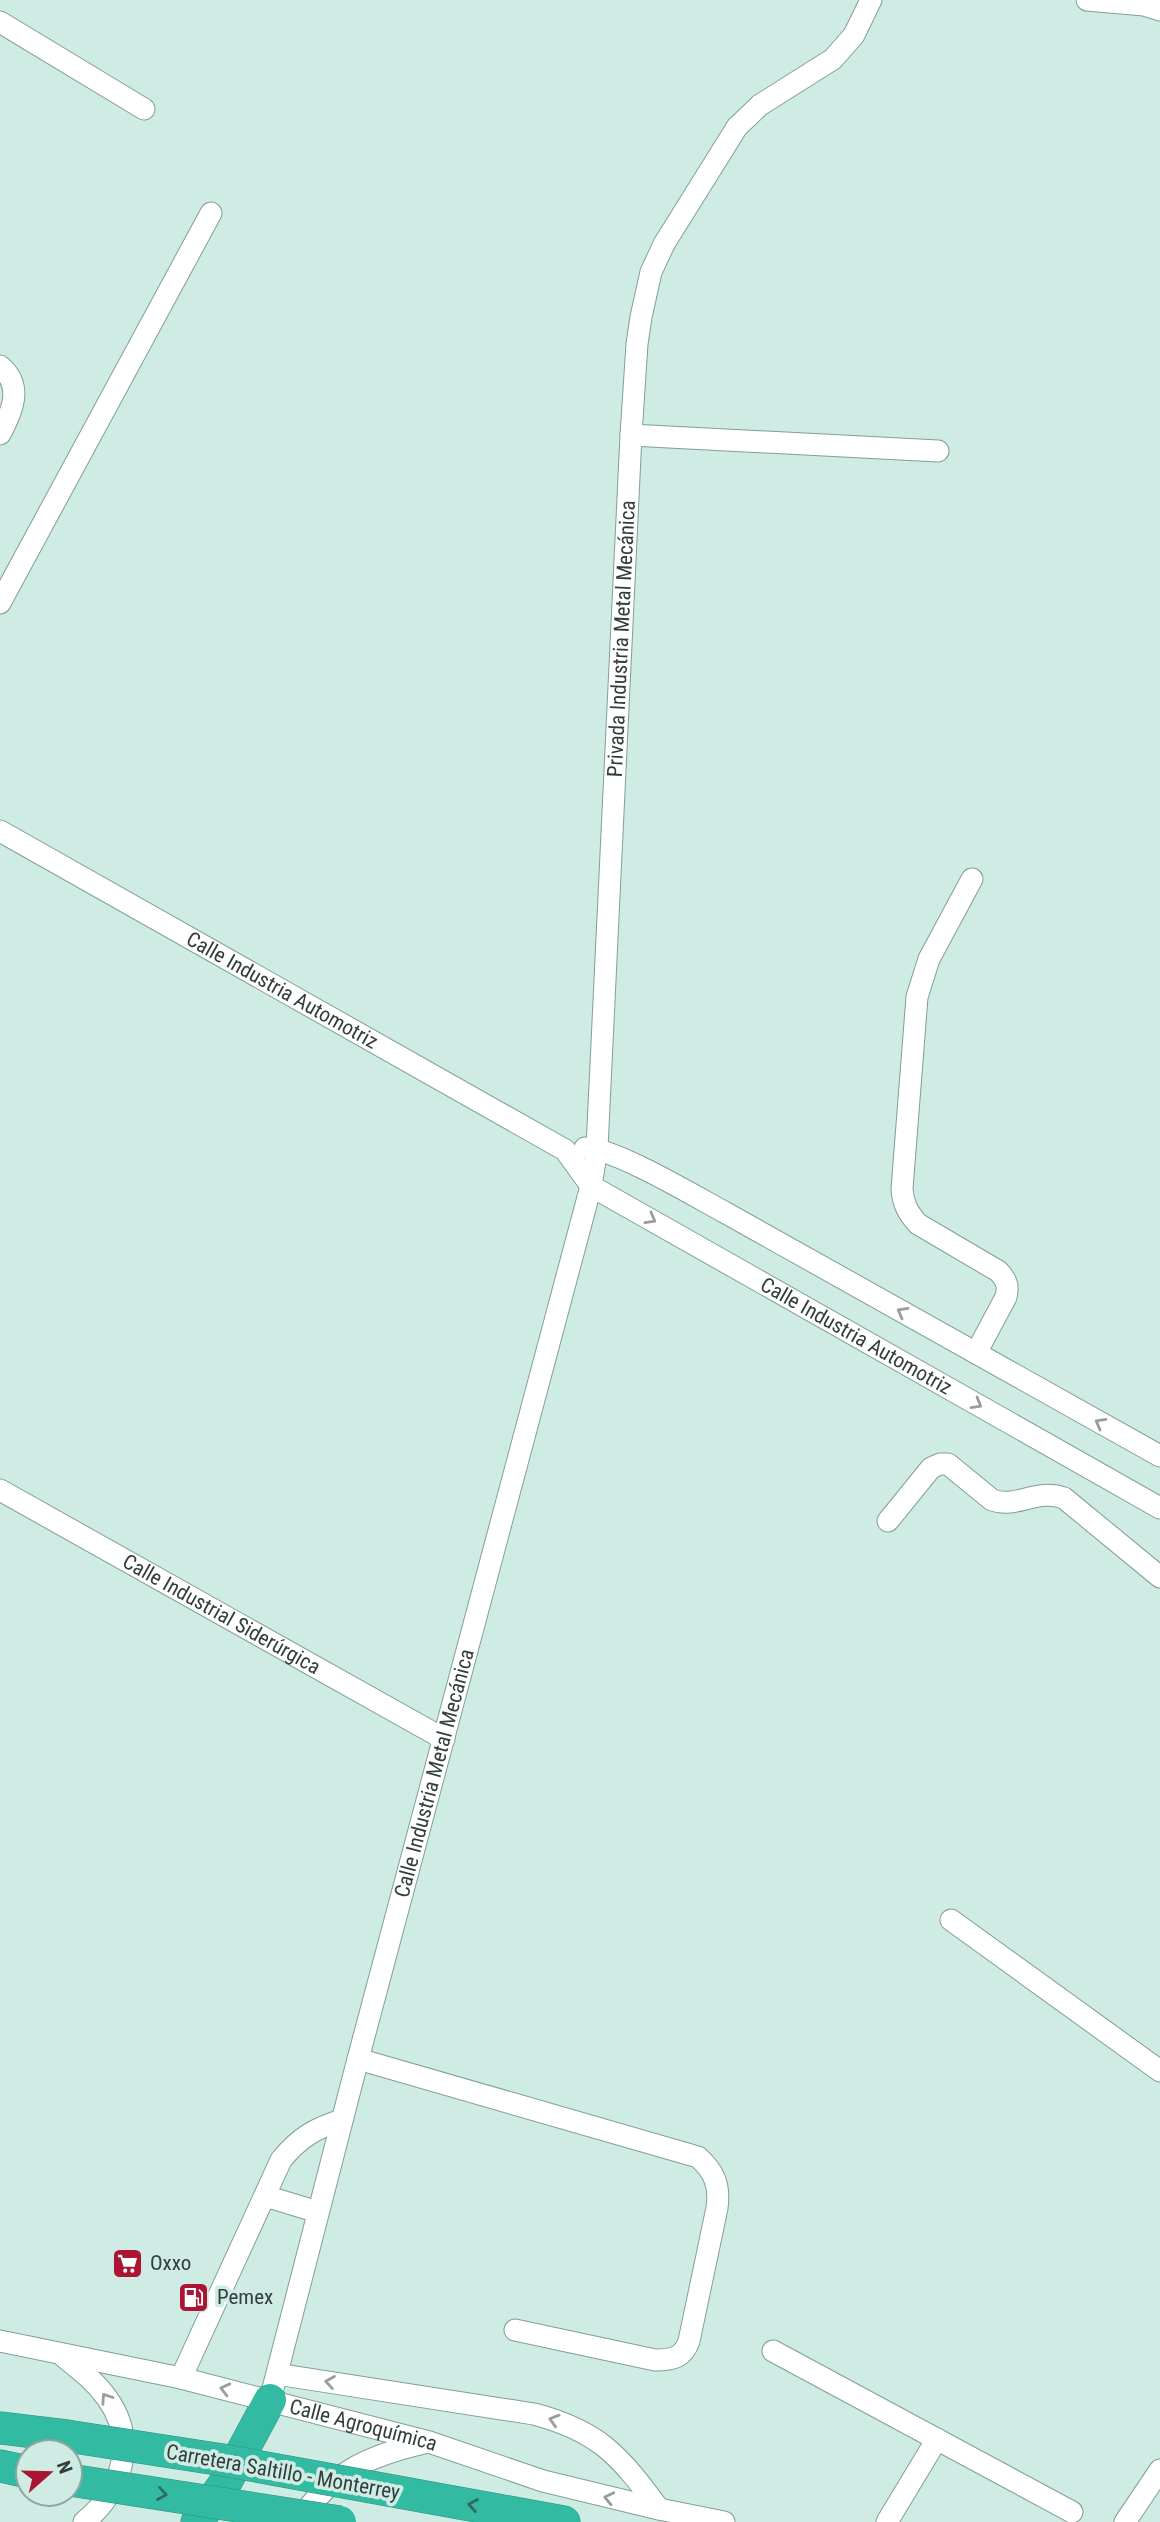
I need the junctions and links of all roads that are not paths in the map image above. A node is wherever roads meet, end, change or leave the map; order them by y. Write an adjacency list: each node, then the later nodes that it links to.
1 (872, 0): 9 (street, Privada Industria Metal Mecánica)
2 (1087, 0): 3 (street)
3 (1160, 10)
4 (0, 22): 5 (street)
5 (144, 109)
6 (211, 213): 11 (street)
7 (0, 366): 8 (street)
8 (0, 434)
9 (631, 435): 10 (street); 14 (street, Privada Industria Metal Mecánica)
10 (938, 451)
11 (0, 603)
12 (0, 831): 15 (street, Calle Industria Automotriz)
13 (972, 879): 17 (street)
14 (597, 1148): 15 (street, Calle Industria Automotriz); 16 (street, Calle Industria Metal Mecánica); 17 (street, Calle Industria Automotriz, one-way to 14)
15 (565, 1150): 16 (street, Calle Industria Automotriz)
16 (591, 1186): 20 (street, Calle Industria Automotriz, one-way to 20); 23 (street, Calle Industria Metal Mecánica)
17 (976, 1353): 18 (street, Calle Industria Automotriz, one-way to 17)
18 (1160, 1456)
19 (0, 1490): 23 (street, Calle Industrial Siderúrgica)
20 (1160, 1508)
21 (888, 1521): 22 (street)
22 (1160, 1577)
23 (444, 1740): 25 (street, Calle Industria Metal Mecánica)
24 (951, 1920): 26 (street)
25 (358, 2059): 27 (street, Calle Industria Metal Mecánica); 30 (street)
26 (1160, 2071)
27 (342, 2120): 28 (street); 29 (street, Calle Industria Metal Mecánica)
28 (265, 2196): 29 (street); 34 (street)
29 (318, 2212): 35 (street, Calle Industria Metal Mecánica)
30 (515, 2330)
31 (0, 2341): 33 (street, Calle Agroquímica)
32 (773, 2351): 37 (street)
33 (61, 2354): 34 (street, Calle Agroquímica); 43 (street, one-way to 33)
34 (181, 2378): 35 (street, Calle Agroquímica, one-way to 34)
35 (273, 2387): 38 (street, Calle Agroquímica); 41 (street, one-way to 35); 44 (highway)
36 (0, 2428): 47 (highway, Carretera Saltillo - Monterrey, one-way to 36, bridge)
37 (937, 2439): 42 (street); 49 (street)
38 (429, 2442): 41 (street, Calle Agroquímica, one-way to 38); 45 (street)
39 (1160, 2470): 50 (street)
40 (84, 2482): 46 (highway, Carretera Saltillo - Monterrey, one-way to 46, bridge)
41 (659, 2509): 48 (street, Calle Agroquímica)
42 (1072, 2512)
43 (84, 2522)
44 (197, 2522)
45 (298, 2522)
46 (340, 2522)
47 (564, 2522)
48 (724, 2522)
49 (887, 2522)
50 (1125, 2522)

